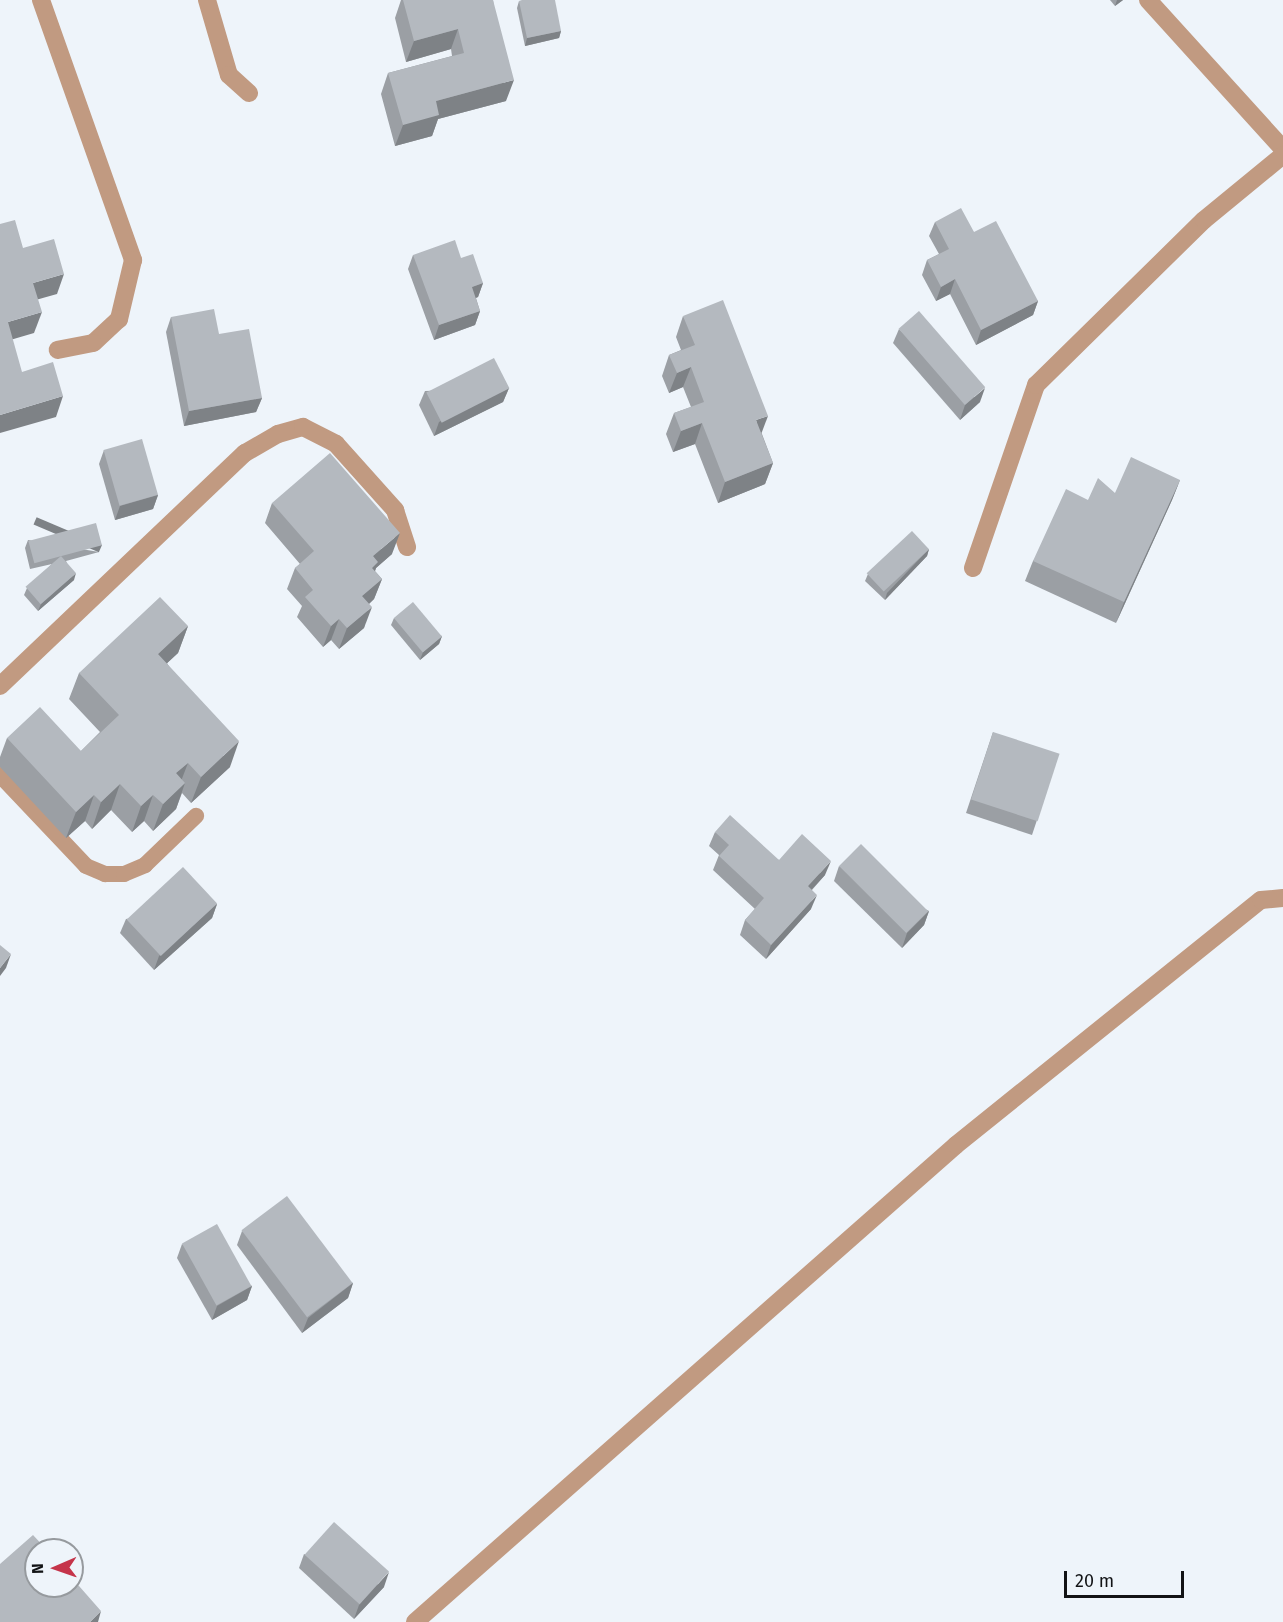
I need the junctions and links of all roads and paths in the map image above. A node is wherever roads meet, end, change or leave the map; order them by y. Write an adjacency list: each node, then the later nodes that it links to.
1 (40, 0): 7 (street)
2 (207, 0): 4 (street)
3 (1148, 0): 5 (street)
4 (249, 93)
5 (1283, 149)
6 (1283, 155): 9 (street)
7 (58, 350)
8 (407, 547): 10 (street)
9 (973, 568)
10 (0, 686)
11 (0, 775): 12 (lane)
12 (196, 816)
13 (1283, 898): 14 (street)
14 (415, 1622)

